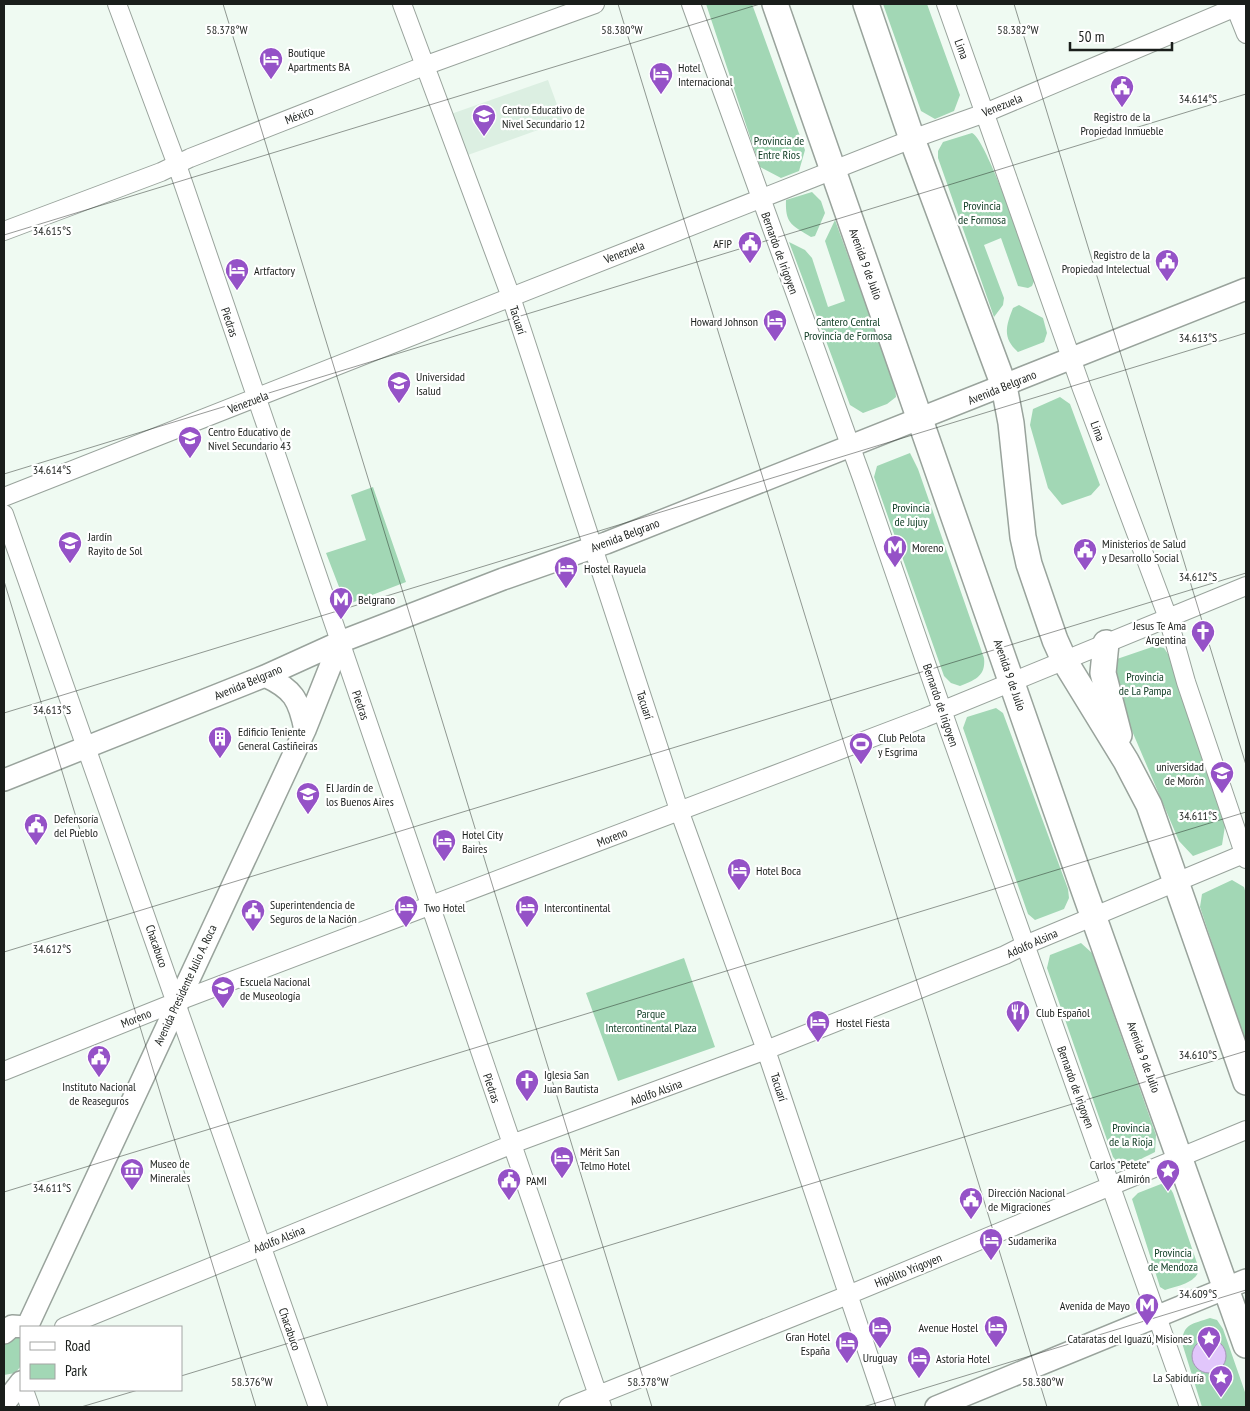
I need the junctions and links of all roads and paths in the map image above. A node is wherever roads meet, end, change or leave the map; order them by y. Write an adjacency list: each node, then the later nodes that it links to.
1 (117, 4): 13 (street, Piedras)
2 (402, 4): 10 (street, Tacuarí)
3 (596, 4): 10 (street, México)
4 (691, 4): 15 (street, Bernardo de Irigoyen)
5 (775, 4): 14 (highway, Avenida 9 de Julio)
6 (866, 4): 12 (highway)
7 (946, 4): 11 (street, Lima)
8 (1238, 5): 9 (street); 11 (street, Venezuela)
9 (1246, 34)
10 (424, 66): 13 (street, México); 18 (street, Tacuarí)
11 (985, 112): 12 (street, Venezuela); 19 (street, Lima)
12 (912, 139): 14 (street, Venezuela); 20 (highway)
13 (177, 165): 16 (street, México); 21 (street, Piedras)
14 (834, 171): 15 (street, Venezuela); 22 (highway, Avenida 9 de Julio)
15 (761, 199): 18 (street, Venezuela); 23 (street, Bernardo de Irigoyen)
16 (4, 231)
17 (1246, 289): 19 (main road, Avenida Belgrano)
18 (511, 297): 21 (street, Venezuela); 26 (street, Tacuarí)
19 (1072, 358): 20 (main road, Avenida Belgrano); 28 (street, Lima)
20 (1004, 386): 22 (main road, Avenida Belgrano); 31 (highway)
21 (257, 399): 24 (street, Venezuela); 29 (street, Piedras)
22 (922, 419): 23 (main road, Avenida Belgrano); 33 (highway, Avenida 9 de Julio)
23 (850, 447): 26 (main road, Avenida Belgrano); 34 (street, Bernardo de Irigoyen)
24 (4, 497)
25 (4, 514): 36 (street, Chacabuco)
26 (593, 548): 29 (main road, Avenida Belgrano); 39 (street, Tacuarí)
27 (1246, 586): 28 (street, Moreno)
28 (1168, 618): 30 (street, Moreno); 40 (street, Lima)
29 (340, 642): 32 (main road, Avenida Belgrano); 35 (main road, Avenida Presidente Julio A. Roca); 42 (street, Piedras)
30 (1106, 643): 31 (street, Moreno); 37 (highway)
31 (1064, 660): 33 (street, Moreno); 37 (highway)
32 (264, 676): 35 (main road); 36 (main road, Avenida Belgrano)
33 (1012, 681): 34 (street, Moreno); 43 (highway, Avenida 9 de Julio)
34 (942, 709): 39 (street, Moreno); 44 (street, Bernardo de Irigoyen)
35 (304, 730): 45 (main road, Avenida Presidente Julio A. Roca)
36 (86, 747): 38 (main road, Avenida Belgrano); 45 (street, Chacabuco)
37 (1126, 761): 41 (highway)
38 (4, 780)
39 (680, 810): 42 (street, Moreno); 46 (street, Tacuarí)
40 (1246, 856): 41 (street, Adolfo Alsina)
41 (1177, 883): 43 (street, Adolfo Alsina); 48 (highway)
42 (430, 907): 45 (street, Moreno); 50 (street, Piedras)
43 (1094, 916): 44 (street, Adolfo Alsina); 51 (highway, Avenida 9 de Julio)
44 (1025, 945): 46 (street, Adolfo Alsina); 52 (street, Bernardo de Irigoyen)
45 (176, 1002): 47 (street, Moreno); 53 (street, Chacabuco); 58 (main road, Avenida Presidente Julio A. Roca)
46 (766, 1050): 50 (street, Adolfo Alsina); 55 (street, Tacuarí)
47 (4, 1071)
48 (1246, 1082)
49 (1246, 1130): 51 (street, Hipólito Yrigoyen)
50 (511, 1145): 53 (street, Adolfo Alsina); 64 (street, Piedras)
51 (1179, 1156): 52 (street, Hipólito Yrigoyen); 54 (highway, Avenida 9 de Julio)
52 (1111, 1186): 55 (street, Hipólito Yrigoyen); 56 (street, Bernardo de Irigoyen)
53 (261, 1246): 57 (street, Adolfo Alsina); 67 (street, Chacabuco)
54 (1236, 1283): 56 (main road); 59 (highway, Avenida 9 de Julio)
55 (848, 1295): 64 (street, Hipólito Yrigoyen); 69 (street, Tacuarí)
56 (1157, 1316): 70 (main road); 71 (street, Bernardo de Irigoyen)
57 (66, 1326)
58 (14, 1327)
59 (1246, 1345)
60 (20, 1383): 62 (main road)
61 (20, 1384): 65 (main road)
62 (4, 1385)
63 (24, 1391): 66 (street)
64 (600, 1401): 68 (street, Hipólito Yrigoyen)
65 (4, 1404)
66 (30, 1407)
67 (318, 1407)
68 (568, 1407)
69 (886, 1407)
70 (936, 1407)
71 (1190, 1407)

